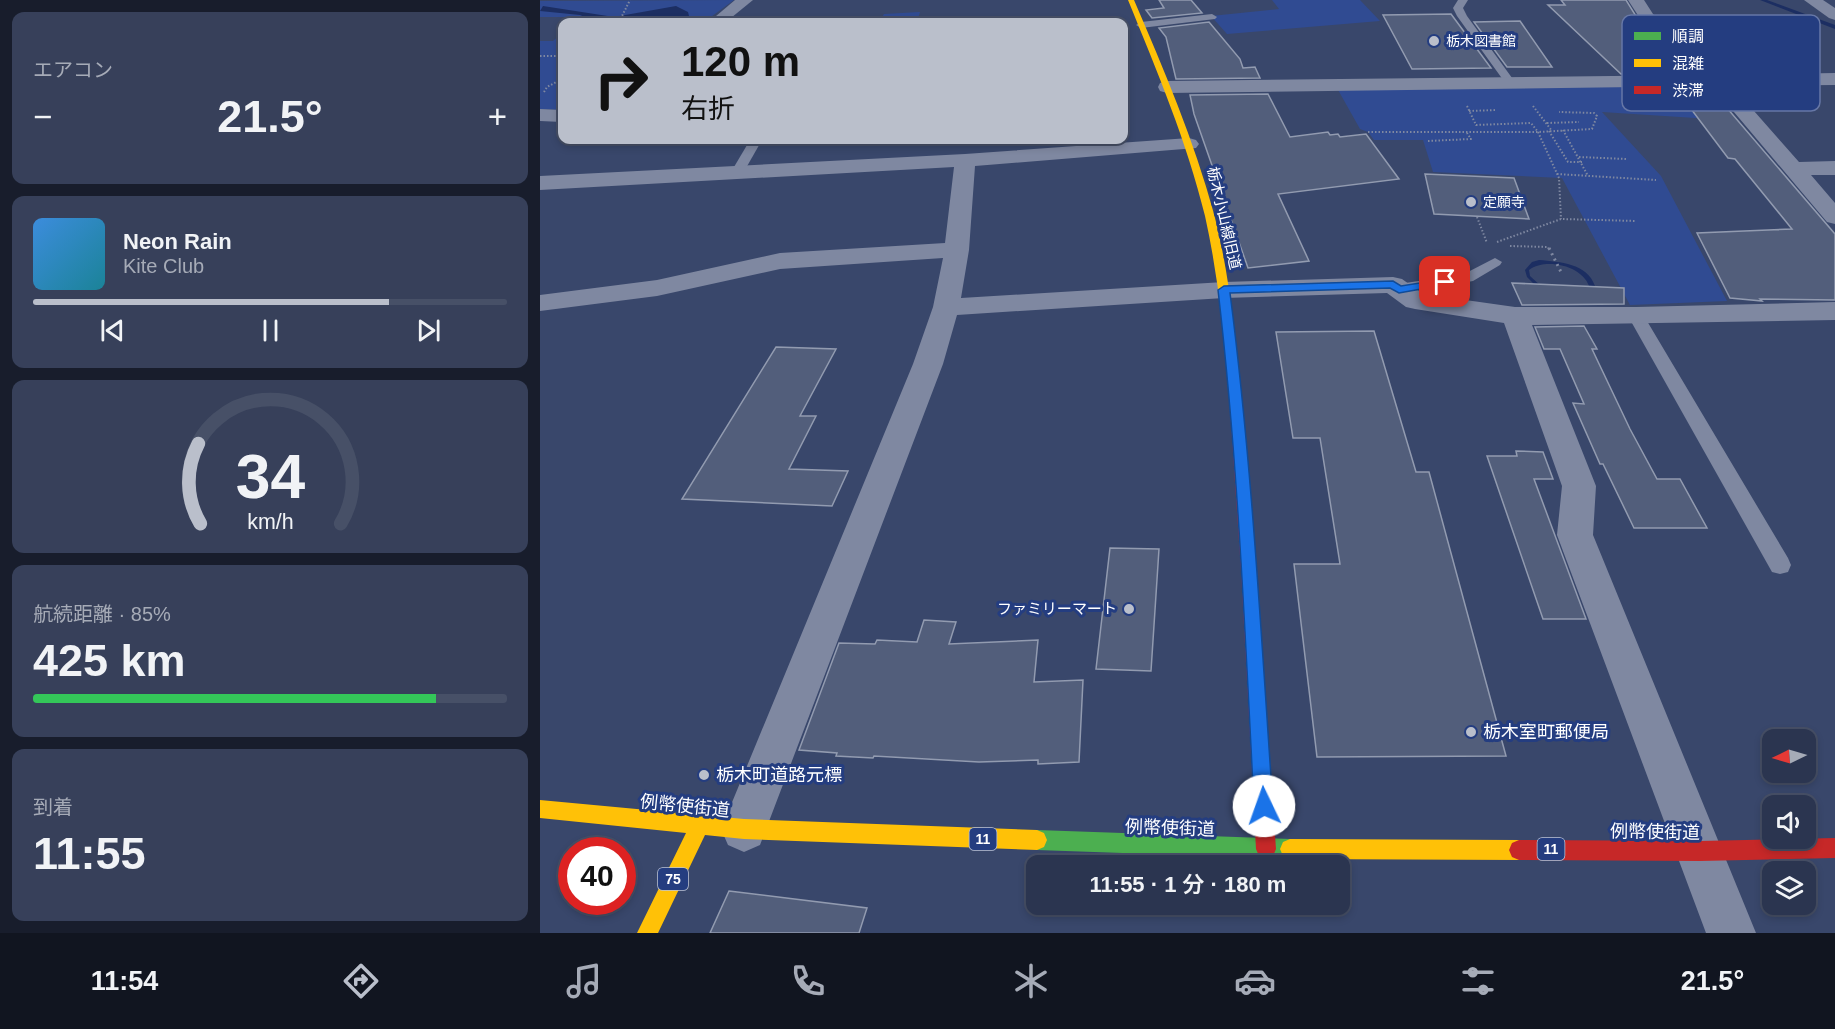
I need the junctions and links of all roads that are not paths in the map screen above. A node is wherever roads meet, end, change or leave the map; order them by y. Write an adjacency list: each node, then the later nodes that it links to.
1 (745, 0): 9 (street)
2 (1131, 0): 10 (street, 栃木小山線旧道)
3 (1463, 0): 12 (lane)
4 (1636, 0): 6 (street)
5 (1812, 0): 7 (street)
6 (1646, 15)
7 (1835, 15)
8 (1212, 17): 10 (lane)
9 (722, 18)
10 (1141, 25): 13 (street, 栃木小山線旧道)
11 (1622, 80): 12 (street)
12 (1510, 82): 13 (street)
13 (1167, 87): 18 (street, 栃木小山線旧道)
14 (1743, 111): 21 (street)
15 (540, 115): 16 (street)
16 (558, 116)
17 (754, 144): 22 (lane)
18 (1189, 144): 19 (street); 27 (street, 栃木小山線旧道)
19 (965, 160): 22 (street); 25 (street)
20 (1835, 168): 21 (street)
21 (1792, 169): 24 (street)
22 (736, 172): 23 (street)
23 (540, 183)
24 (1835, 217)
25 (957, 250): 29 (street); 30 (street)
26 (1494, 262): 28 (lane)
27 (1224, 290): 28 (street); 30 (street); 39 (street, 栃木小山線旧道)
28 (1399, 290): 32 (street)
29 (540, 303)
30 (946, 308): 37 (street)
31 (1835, 311): 33 (street)
32 (1515, 316): 33 (street); 40 (street)
33 (1636, 316): 34 (lane)
34 (1780, 565)
35 (540, 809): 36 (street, 例幣使街道 / 11)
36 (699, 826): 37 (street, 例幣使街道 / 11); 41 (street, 75)
37 (744, 829): 39 (street, 例幣使街道 / 11)
38 (1835, 848): 40 (street, 例幣使街道 / 11)
39 (1266, 849): 40 (street, 例幣使街道 / 11)
40 (1700, 851): 42 (street)
41 (646, 933)
42 (1731, 933)

